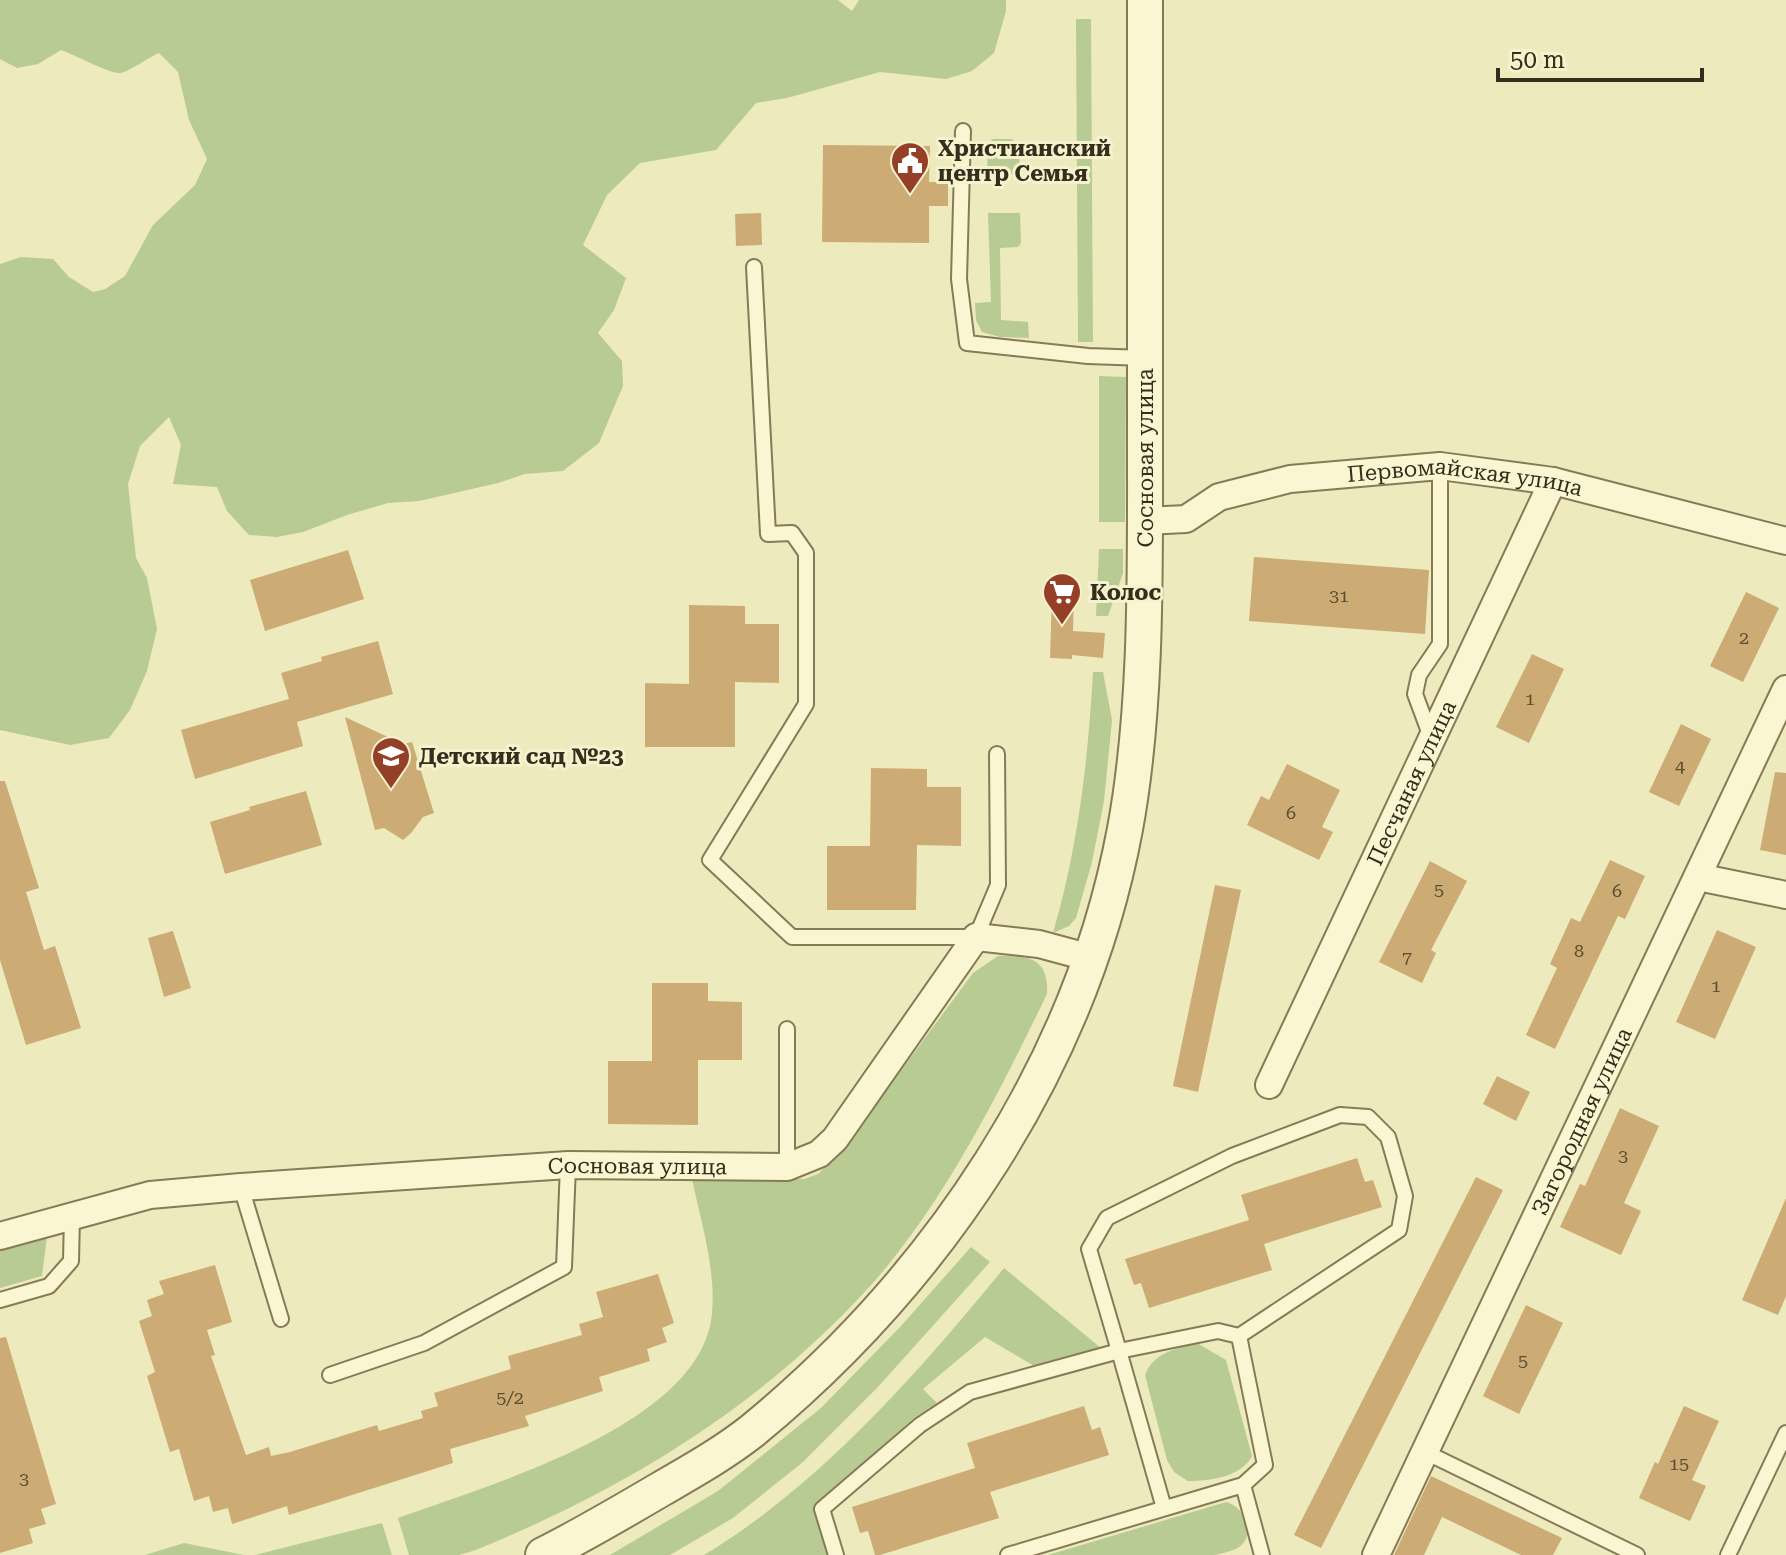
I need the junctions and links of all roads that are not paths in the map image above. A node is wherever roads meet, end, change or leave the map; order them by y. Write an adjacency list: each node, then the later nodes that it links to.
1 (1145, 0): 4 (street, Сосновая улица)
2 (963, 131): 4 (lane)
3 (754, 267): 14 (lane)
4 (1145, 358): 7 (street, Сосновая улица)
5 (1440, 466): 6 (street, Первомайская улица); 7 (street, Первомайская улица); 10 (lane)
6 (1553, 481): 8 (street, Первомайская улица); 10 (street, Песчаная улица)
7 (1145, 521): 15 (street, Сосновая улица)
8 (1786, 541)
9 (1786, 689): 12 (street, Загородная улица)
10 (1431, 737): 17 (street, Песчаная улица)
11 (997, 754): 14 (lane)
12 (1698, 877): 13 (street); 29 (street, Загородная улица)
13 (1786, 895)
14 (976, 937): 15 (street); 19 (street, Сосновая улица)
15 (1091, 958): 33 (street, Сосновая улица)
16 (787, 1029): 19 (lane)
17 (1269, 1085)
18 (568, 1165): 19 (street, Сосновая улица); 20 (street, Сосновая улица); 27 (lane)
19 (787, 1167)
20 (241, 1187): 21 (street, Сосновая улица); 24 (lane)
21 (72, 1215): 22 (street, Сосновая улица); 23 (lane)
22 (0, 1236)
23 (0, 1300)
24 (281, 1319)
25 (1239, 1336): 26 (lane); 26 (lane); 30 (lane)
26 (1119, 1351): 31 (lane); 34 (lane)
27 (330, 1375)
28 (1786, 1433): 38 (lane)
29 (1425, 1452): 36 (street, Загородная улица); 37 (lane)
30 (1243, 1485): 31 (lane); 32 (lane)
31 (1164, 1508): 35 (lane)
32 (1260, 1554)
33 (543, 1555)
34 (836, 1555)
35 (1008, 1555)
36 (1376, 1555)
37 (1637, 1555)
38 (1728, 1555)

